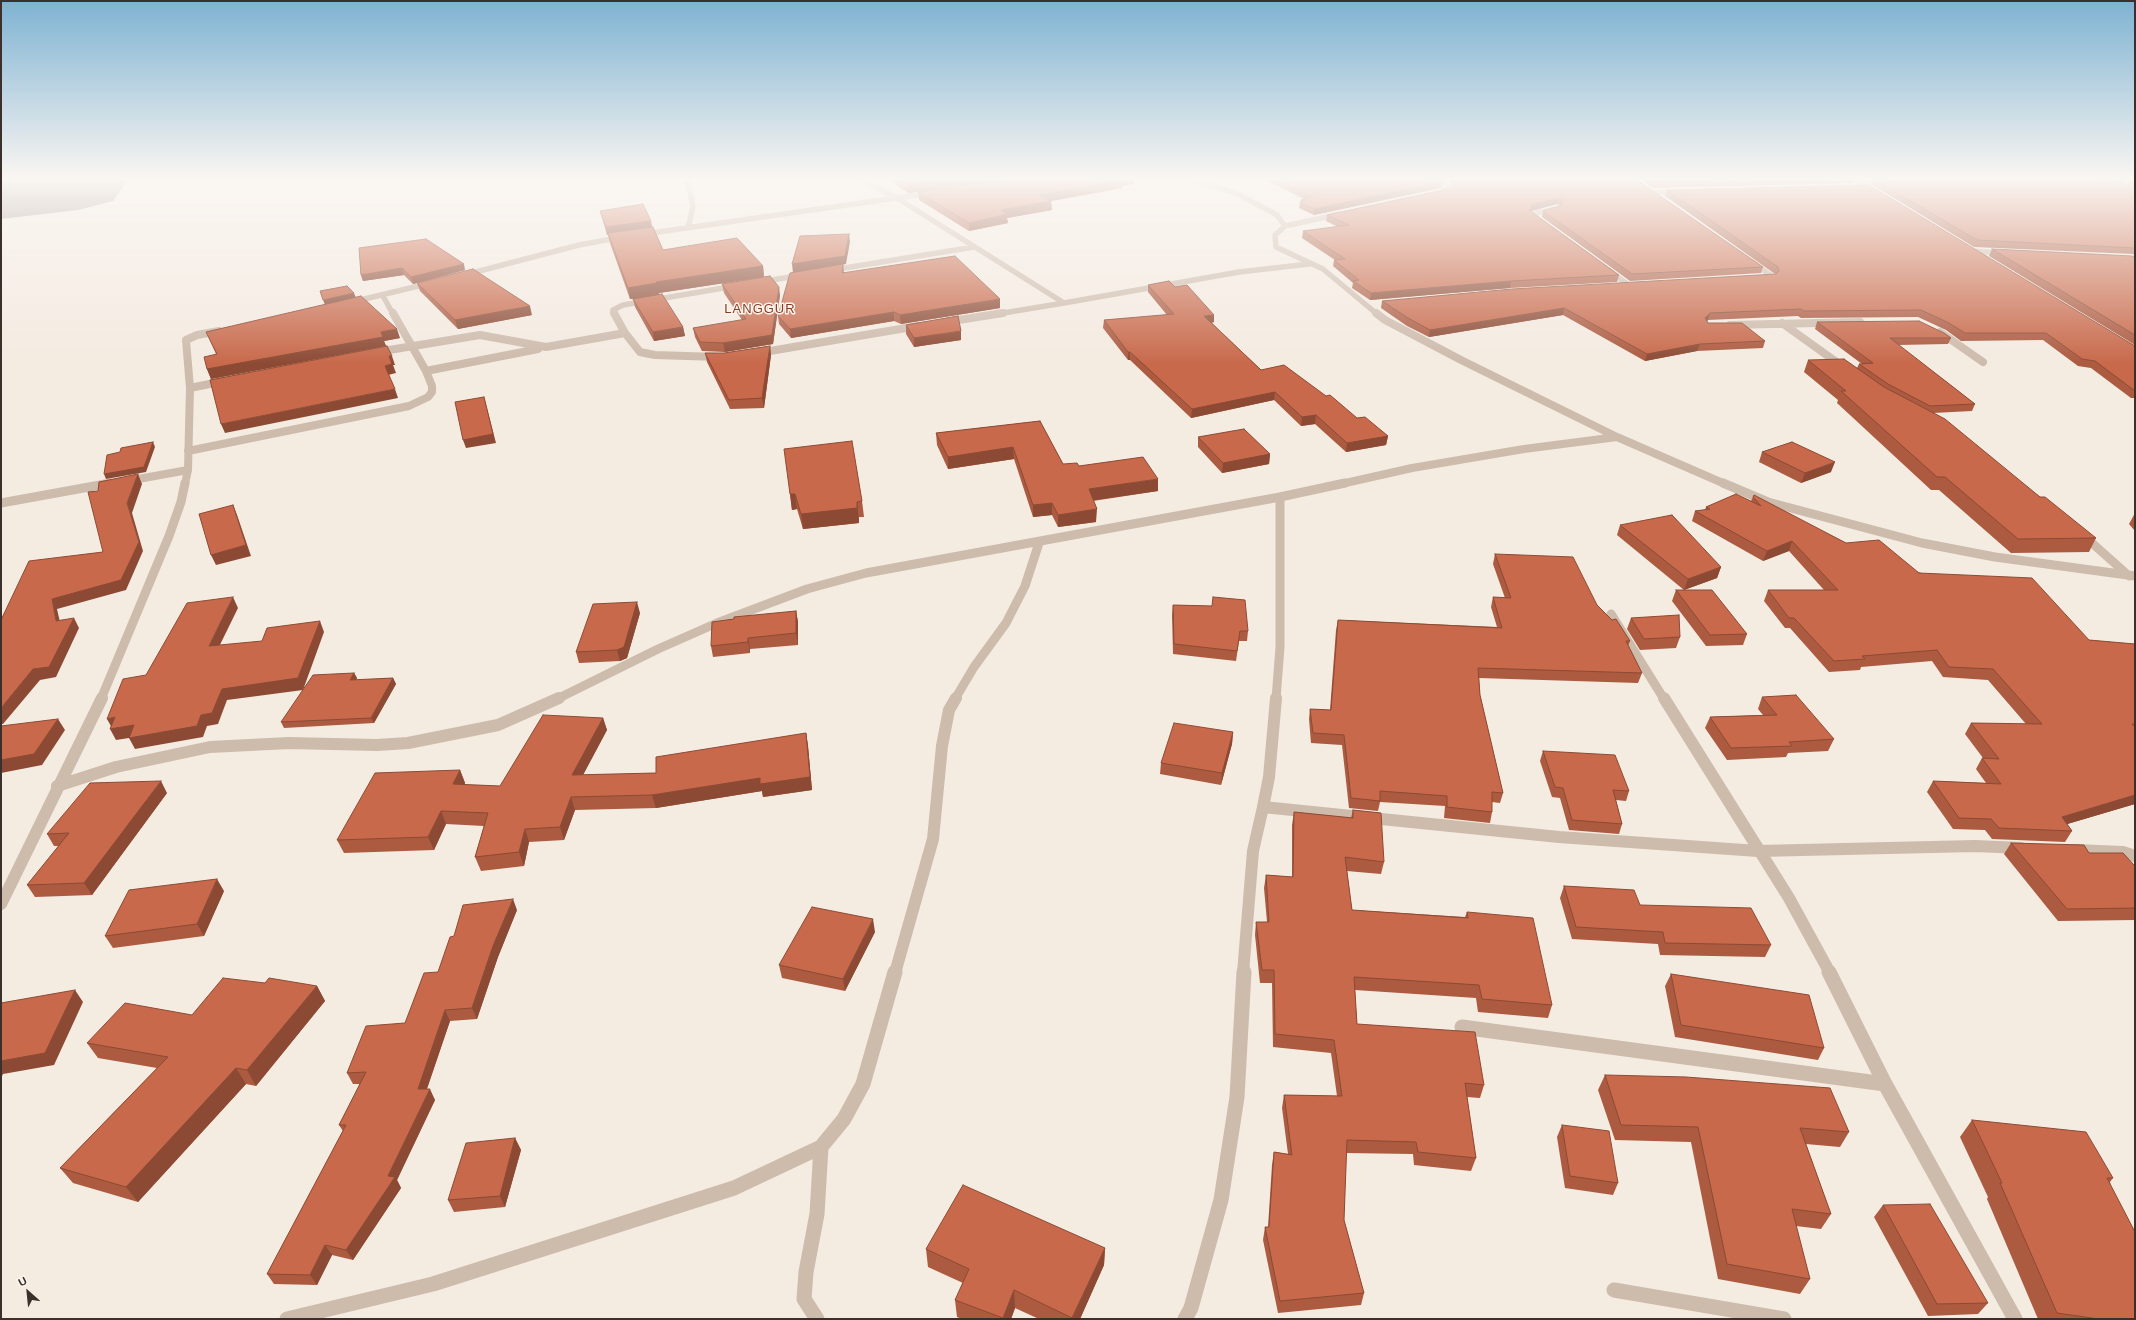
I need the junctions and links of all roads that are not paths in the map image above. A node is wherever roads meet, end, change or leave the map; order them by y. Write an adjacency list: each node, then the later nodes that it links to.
1 (598, 242): 14 (street)
2 (966, 242): 4 (street)
3 (1275, 242): 10 (street)
4 (974, 247): 12 (street); 23 (street)
5 (1967, 247): 6 (street)
6 (1973, 251): 7 (street); 9 (street)
7 (2012, 253)
8 (1746, 258): 15 (street)
9 (1987, 259)
10 (1311, 264): 23 (street); 26 (street)
11 (1600, 264): 20 (street)
12 (826, 271)
13 (810, 274): 17 (street)
14 (459, 276)
15 (1760, 278)
16 (436, 282): 22 (street)
17 (756, 283)
18 (740, 285): 34 (street)
19 (1638, 285): 20 (street)
20 (1630, 286): 21 (street)
21 (1615, 287)
22 (383, 296): 24 (street); 35 (street)
23 (1064, 303): 28 (street)
24 (345, 304)
25 (1373, 304): 26 (street)
26 (1366, 305): 45 (street)
27 (1870, 322): 29 (street)
28 (940, 323)
29 (1782, 323): 30 (street); 42 (street)
30 (1723, 325)
31 (924, 326): 37 (street)
32 (1931, 327): 40 (street)
33 (228, 329): 44 (street)
34 (625, 333): 36 (street); 39 (street)
35 (411, 346): 36 (street); 38 (street); 41 (street)
36 (546, 347): 41 (street)
37 (753, 353)
38 (365, 354)
39 (725, 357)
40 (1984, 362)
41 (426, 371): 46 (street)
42 (1850, 372)
43 (228, 380): 44 (street)
44 (190, 388): 46 (street)
45 (1617, 437): 48 (street); 52 (street)
46 (188, 451): 47 (street)
47 (188, 470): 49 (street); 54 (street)
48 (1280, 497): 51 (street); 55 (street)
49 (1, 503)
50 (2074, 528): 52 (street)
51 (1039, 543): 54 (street); 63 (street)
52 (2132, 576)
53 (1611, 614): 58 (street)
54 (57, 786): 60 (street)
55 (1263, 807): 58 (street); 67 (street)
56 (2030, 848): 58 (street)
57 (2061, 850): 59 (street)
58 (1758, 851): 62 (street)
59 (2135, 856)
60 (1, 904)
61 (1462, 1027): 62 (street)
62 (1885, 1084): 69 (street)
63 (821, 1147): 65 (street); 66 (street)
64 (1614, 1290): 68 (street)
65 (287, 1319)
66 (817, 1319)
67 (1185, 1319)
68 (1784, 1319)
69 (2015, 1319)

